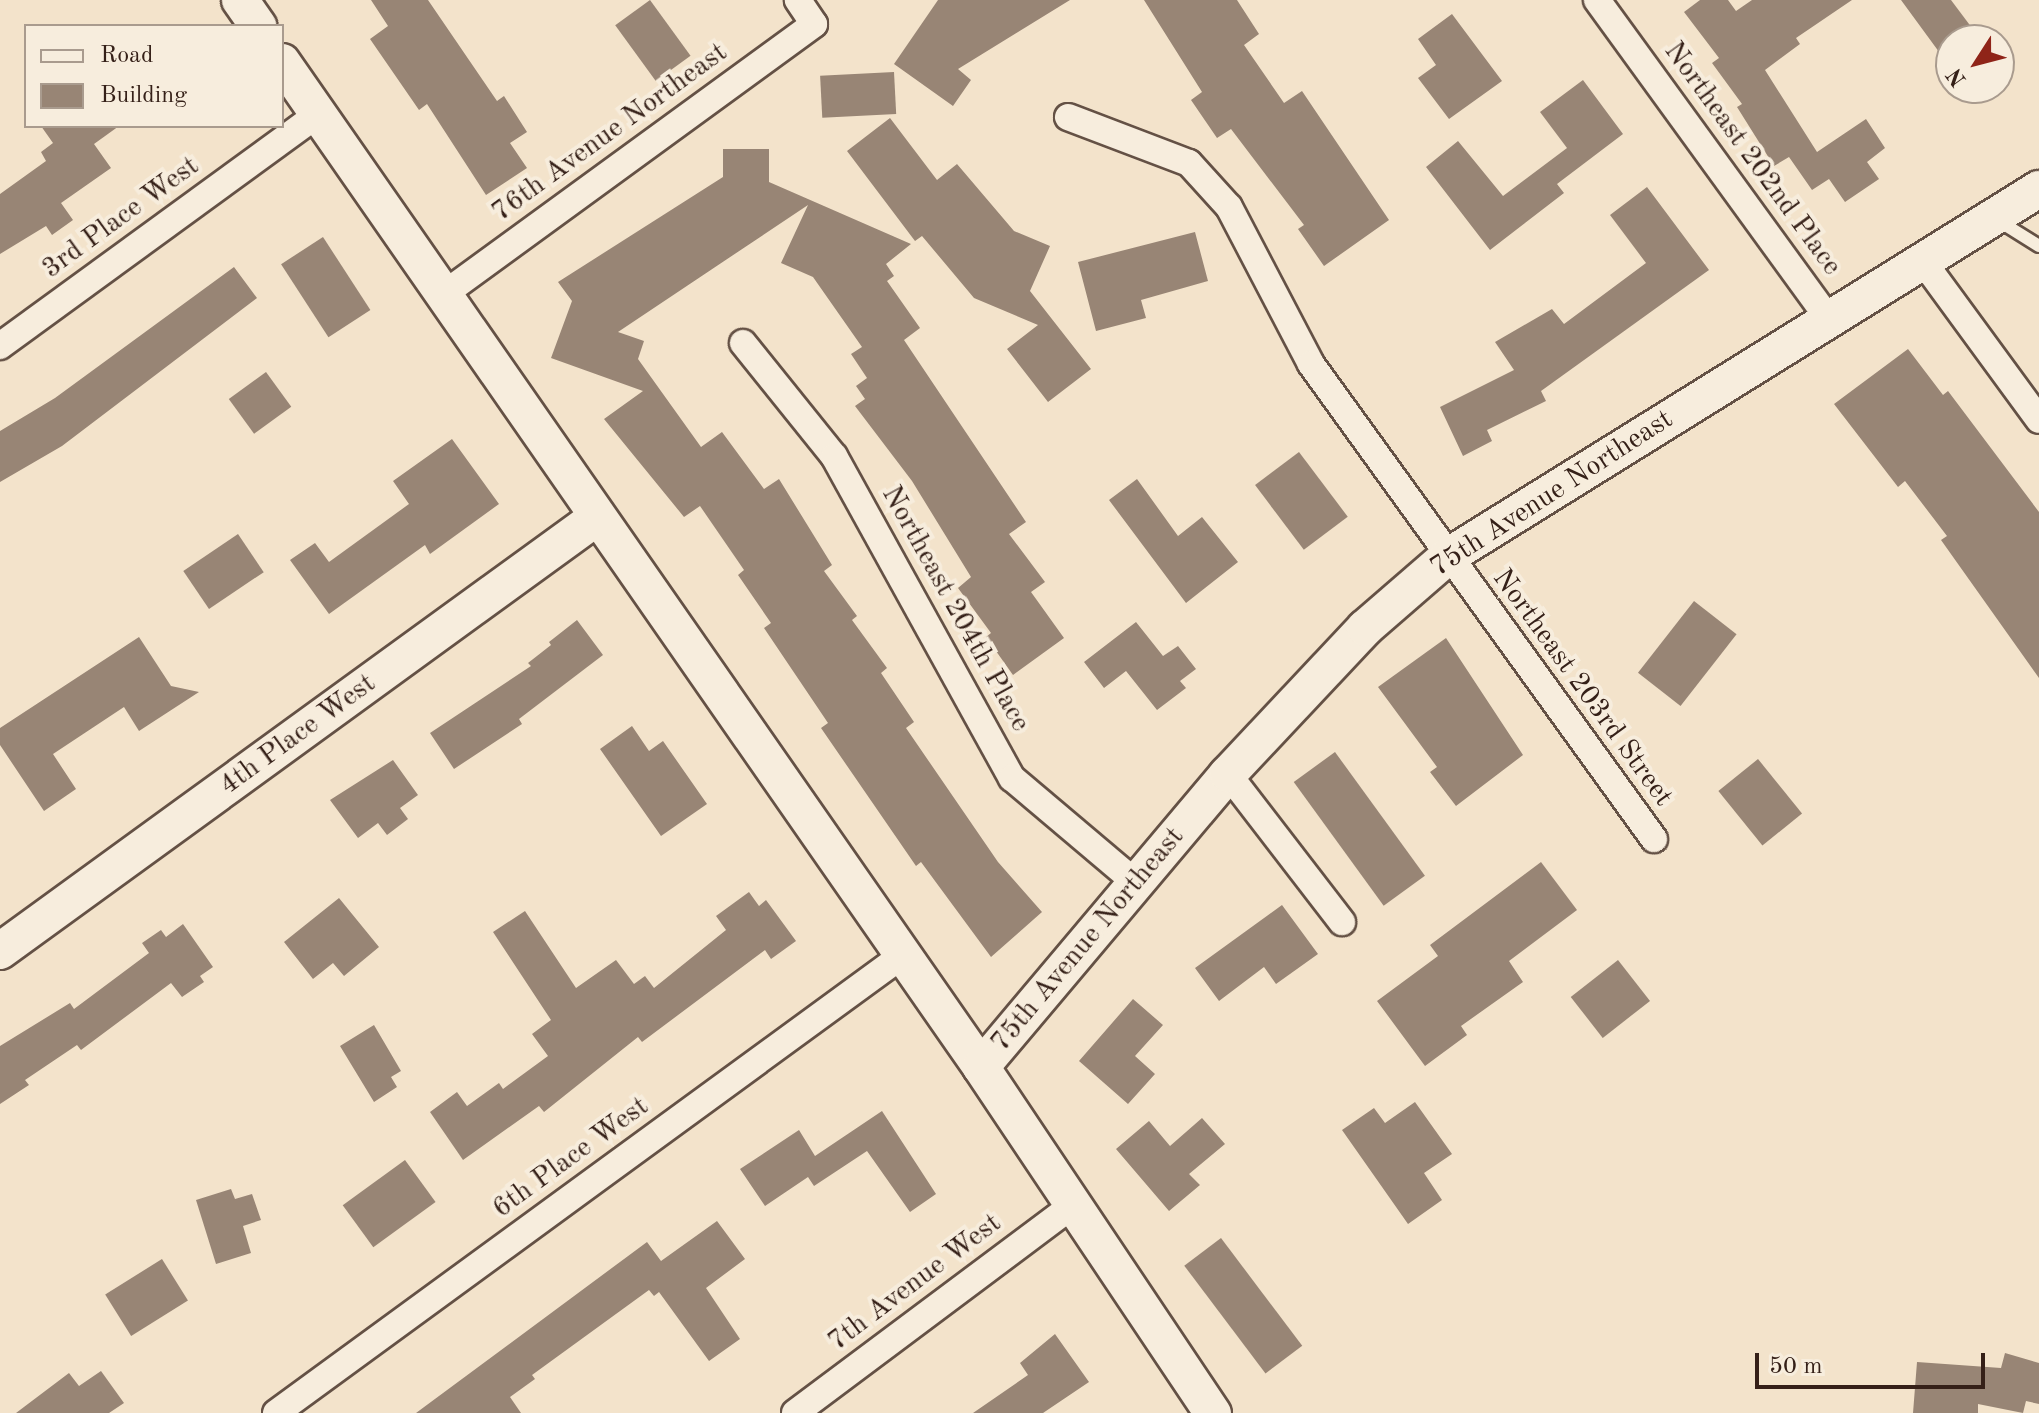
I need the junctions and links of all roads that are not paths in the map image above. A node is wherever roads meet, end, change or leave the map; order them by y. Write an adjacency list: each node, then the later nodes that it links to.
1 (240, 0): 4 (street)
2 (798, 0): 12 (street, 76th Avenue Northeast)
3 (1597, 0): 13 (street, Northeast 202nd Place)
4 (257, 24)
5 (284, 65): 6 (street)
6 (318, 114): 12 (street); 15 (street, 3rd Place West)
7 (1068, 117): 18 (street, Northeast 203rd Street)
8 (2039, 189): 9 (street, 75th Avenue Northeast)
9 (1993, 217): 10 (lane); 11 (street, 75th Avenue Northeast)
10 (2039, 246)
11 (1922, 260): 13 (street, 75th Avenue Northeast); 16 (street)
12 (444, 294): 17 (street)
13 (1827, 317): 18 (street, 75th Avenue Northeast)
14 (743, 343): 21 (street, Northeast 204th Place)
15 (0, 346)
16 (2039, 420)
17 (596, 518): 23 (street, 4th Place West); 24 (street)
18 (1447, 557): 19 (street, 75th Avenue Northeast); 20 (street, Northeast 203rd Street)
19 (1228, 774): 21 (street, 75th Avenue Northeast); 22 (street)
20 (1654, 839)
21 (1135, 882): 25 (street, 75th Avenue Northeast)
22 (1342, 922)
23 (0, 951)
24 (903, 955): 25 (street); 27 (street, 6th Place West)
25 (981, 1067): 26 (street)
26 (1073, 1205): 28 (street, 7th Avenue West); 29 (street)
27 (276, 1413)
28 (795, 1413)
29 (1213, 1413)

